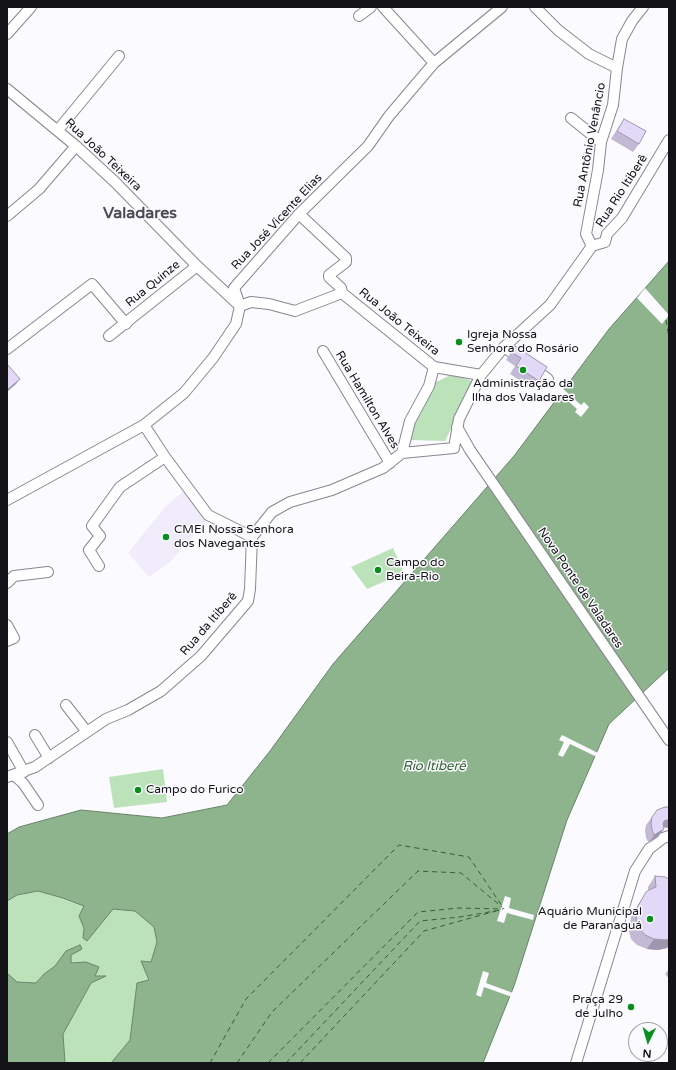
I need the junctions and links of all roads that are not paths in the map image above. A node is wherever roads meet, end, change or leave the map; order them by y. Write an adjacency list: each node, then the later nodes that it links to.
1 (31, 7): 8 (street)
2 (371, 7): 7 (street)
3 (383, 7): 10 (street)
4 (502, 7): 10 (street, Rua José Vicente Elias)
5 (535, 7): 11 (street)
6 (643, 7): 11 (street, Rua Antônio Venâncio)
7 (359, 16)
8 (7, 34)
9 (119, 56): 14 (street)
10 (434, 63): 18 (street, Rua José Vicente Elias)
11 (617, 68): 16 (street, Rua Antônio Venâncio)
12 (7, 89): 14 (street, Rua João Teixeira)
13 (571, 118): 16 (street)
14 (58, 130): 17 (street, Rua João Teixeira)
15 (669, 140): 20 (street, Rua Rio Itiberê)
16 (601, 142): 20 (street, Rua Antônio Venâncio)
17 (76, 146): 19 (street); 21 (street, Rua João Teixeira)
18 (300, 214): 22 (street); 23 (street, Rua José Vicente Elias)
19 (7, 216)
20 (592, 246): 26 (street, Rua Rio Itiberê)
21 (197, 266): 23 (street, Rua João Teixeira); 24 (street, Rua Quinze)
22 (342, 293): 23 (street, Rua João Teixeira); 29 (street, Rua João Teixeira)
23 (240, 306): 32 (street, Rua José Vicente Elias)
24 (126, 324): 25 (street, Rua Quinze); 27 (street)
25 (108, 336)
26 (504, 347): 30 (street, Rua Rio Itiberê); 31 (street)
27 (7, 349)
28 (323, 351): 36 (street, Rua Hamilton Alves)
29 (434, 368): 30 (street, Rua João Teixeira); 34 (street)
30 (480, 375): 33 (street, Rua Rio Itiberê)
31 (548, 379)
32 (144, 425): 35 (street); 37 (street, Rua José Vicente Elias)
33 (457, 427): 34 (street, Rua Rio Itiberê); 47 (street, Nova Ponte de Valadares)
34 (402, 453): 36 (street)
35 (165, 457): 38 (street); 39 (street)
36 (390, 463): 38 (street)
37 (7, 500)
38 (252, 538): 45 (street, Rua da Itiberê)
39 (99, 566)
40 (48, 572): 41 (street)
41 (7, 583)
42 (7, 625): 43 (street)
43 (7, 641)
44 (66, 705): 45 (street)
45 (87, 732): 49 (street, Rua da Itiberê)
46 (35, 735): 49 (street)
47 (669, 740)
48 (7, 742): 50 (street)
49 (49, 758): 50 (street, Rua da Itiberê)
50 (15, 774): 51 (street)
51 (38, 805)
52 (669, 836): 53 (street)
53 (576, 1063)

